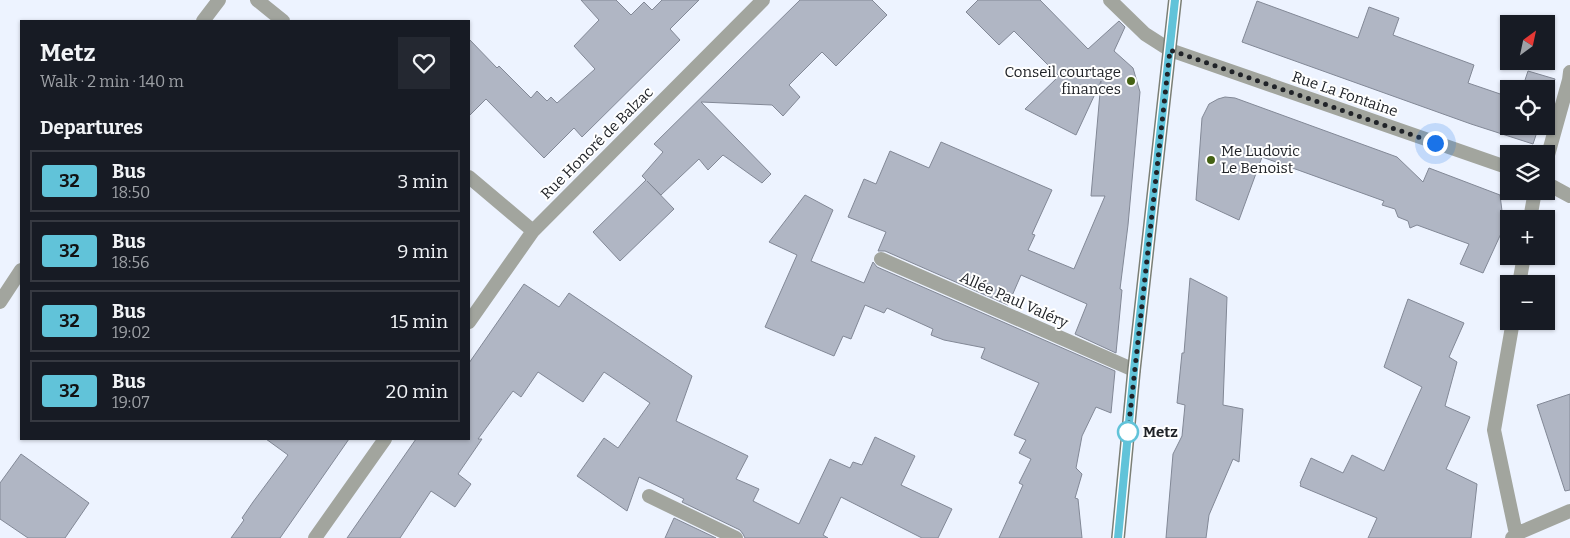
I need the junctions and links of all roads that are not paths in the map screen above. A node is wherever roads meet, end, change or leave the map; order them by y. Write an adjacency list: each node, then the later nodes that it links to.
1 (219, 0): 6 (street)
2 (257, 0): 7 (street)
3 (763, 0): 15 (street, Rue Honoré de Balzac)
4 (1110, 0): 8 (street, Rue La Fontaine)
5 (1175, 0): 8 (main road)
6 (204, 20)
7 (281, 20)
8 (1170, 50): 11 (street, Rue La Fontaine); 21 (main road)
9 (1570, 72): 10 (street)
10 (1551, 145)
11 (1500, 165)
12 (470, 178): 15 (street)
13 (1555, 188): 14 (street)
14 (1570, 196)
15 (533, 231): 19 (street, Rue Honoré de Balzac)
16 (881, 259): 21 (street, Allée Paul Valéry)
17 (20, 272): 18 (street)
18 (0, 302)
19 (470, 321)
20 (1511, 330): 25 (street)
21 (1134, 370): 28 (main road)
22 (384, 440): 26 (street)
23 (649, 496): 27 (street)
24 (1570, 511): 25 (street)
25 (1514, 536)
26 (315, 538)
27 (736, 538)
28 (1118, 538)

